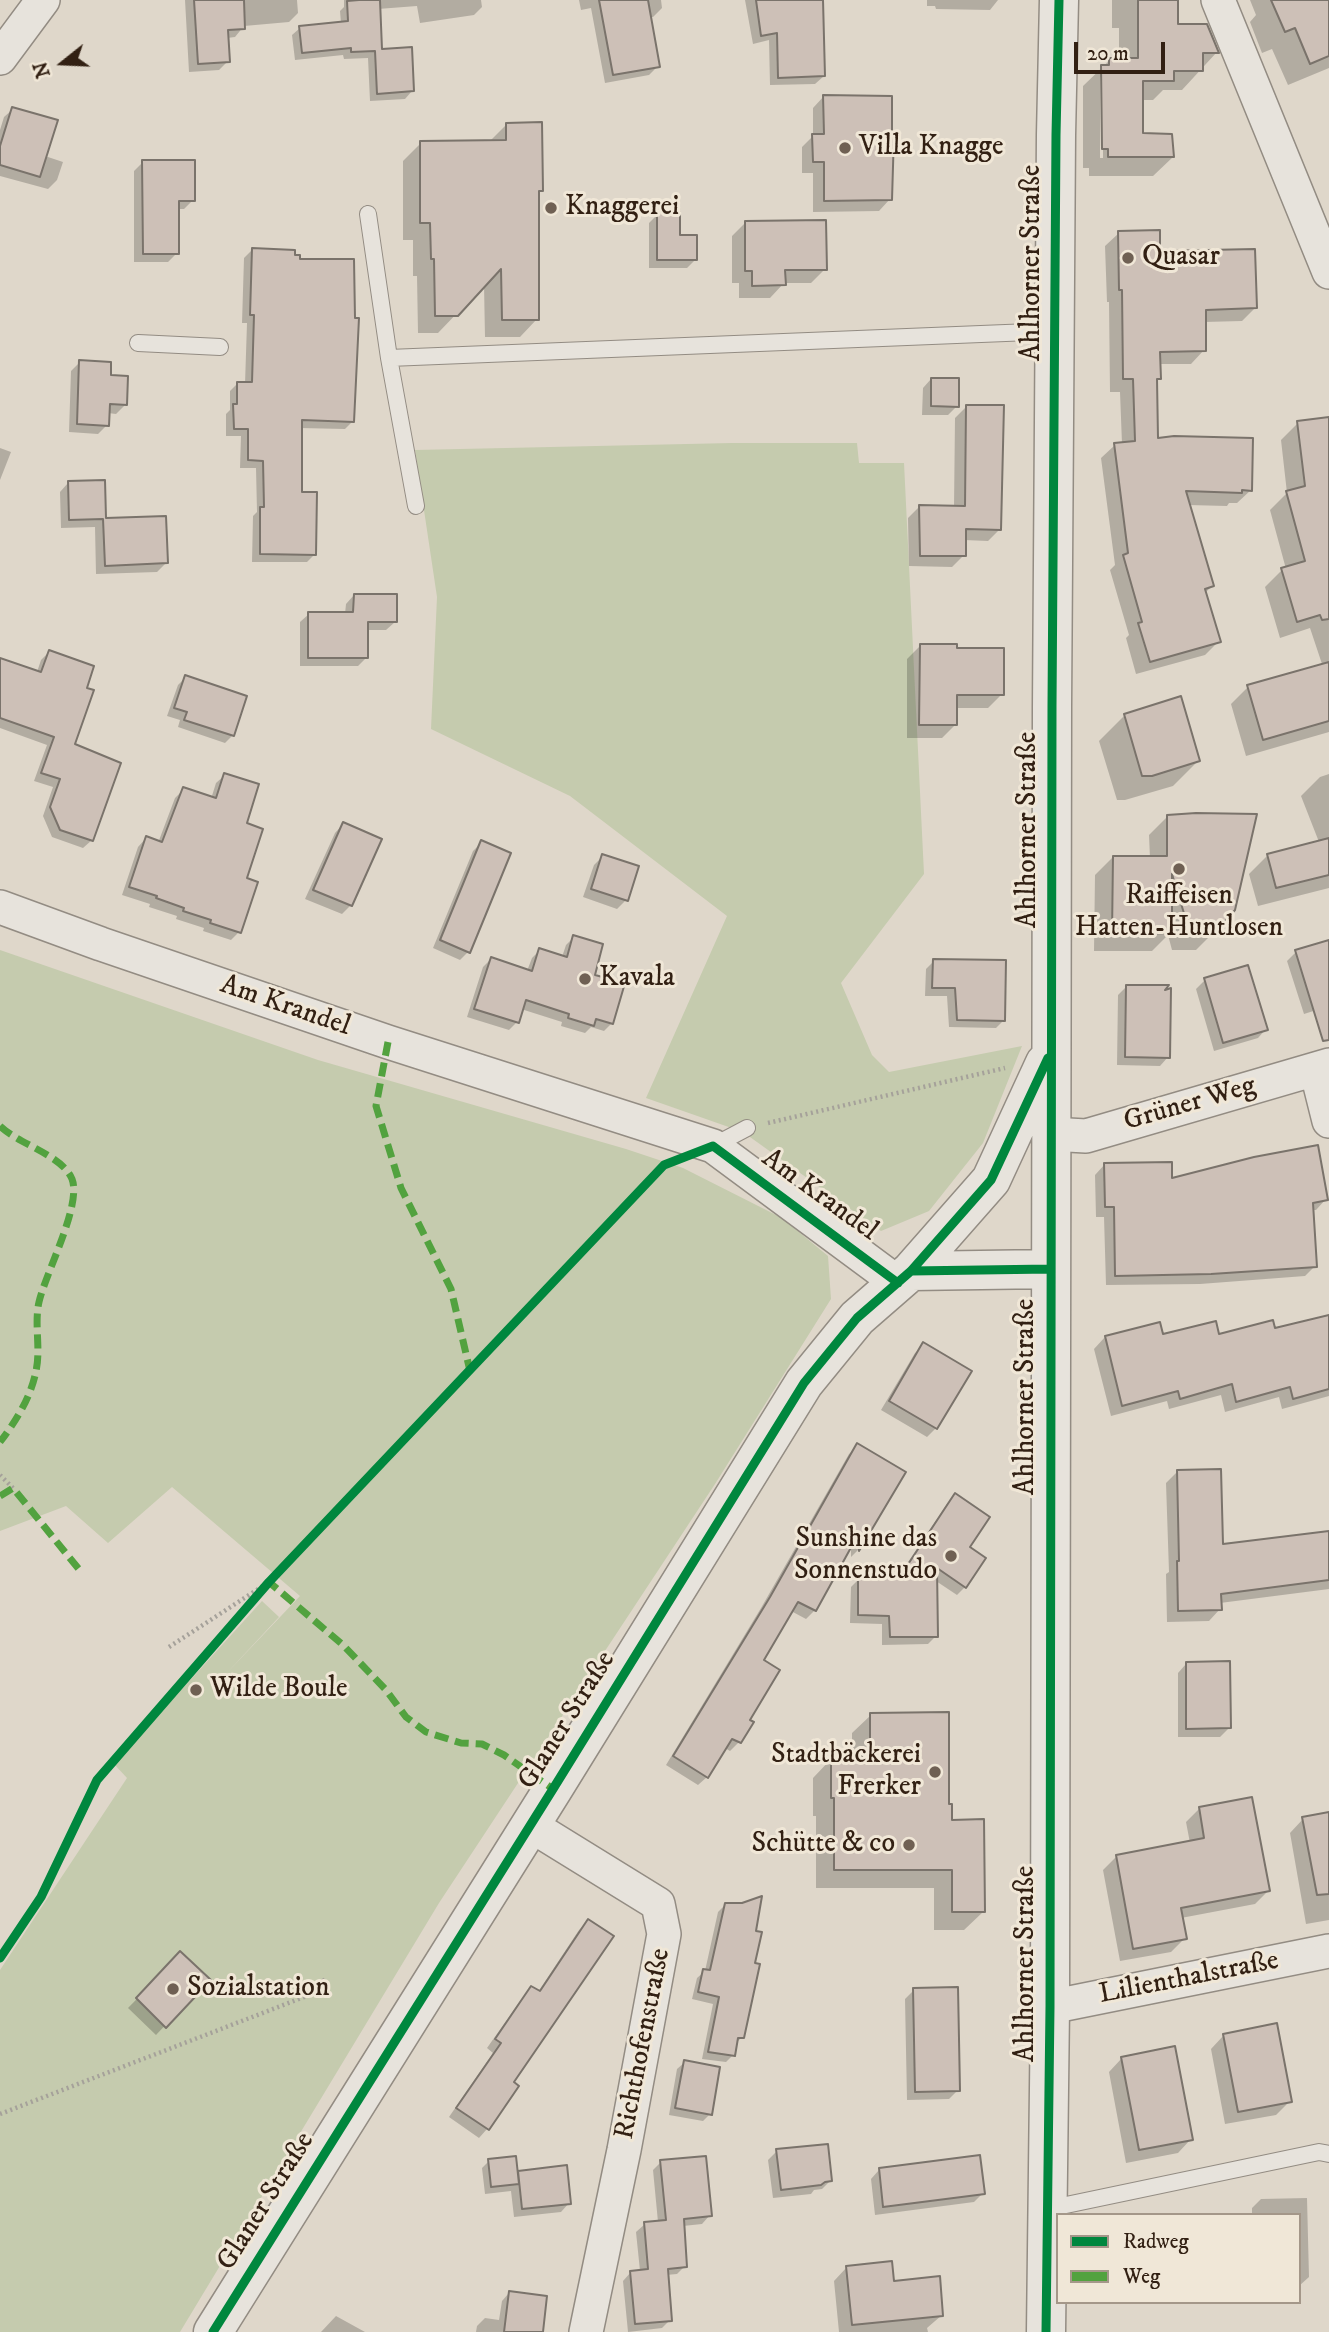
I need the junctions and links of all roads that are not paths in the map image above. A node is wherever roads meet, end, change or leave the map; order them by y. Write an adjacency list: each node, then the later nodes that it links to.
1 (43, 0): 4 (street)
2 (1059, 0): 7 (street, Ahlhorner Straße)
3 (1218, 0): 6 (street)
4 (0, 58)
5 (368, 214): 10 (lane)
6 (1329, 272)
7 (1055, 331): 10 (lane); 13 (street, Ahlhorner Straße)
8 (138, 343): 9 (lane)
9 (220, 347)
10 (389, 358): 11 (lane)
11 (416, 506)
12 (0, 906): 18 (street, Am Krandel)
13 (1051, 1052): 17 (street, Ahlhorner Straße); 20 (street, Glaner Straße)
14 (1322, 1067): 15 (street); 17 (street, Grüner Weg)
15 (1329, 1121)
16 (747, 1128): 18 (lane)
17 (1050, 1134): 19 (street, Ahlhorner Straße)
18 (713, 1146): 20 (street, Am Krandel)
19 (1050, 1269): 20 (street); 23 (street, Ahlhorner Straße)
20 (904, 1277): 21 (street, Glaner Straße)
21 (530, 1825): 26 (street, Glaner Straße); 27 (street, Richthofenstraße)
22 (1329, 1951): 23 (street, Lilienthalstraße)
23 (1050, 2007): 25 (street, Ahlhorner Straße)
24 (1329, 2154): 25 (lane)
25 (1047, 2209): 28 (street, Ahlhorner Straße)
26 (213, 2332)
27 (586, 2332)
28 (1046, 2332)

